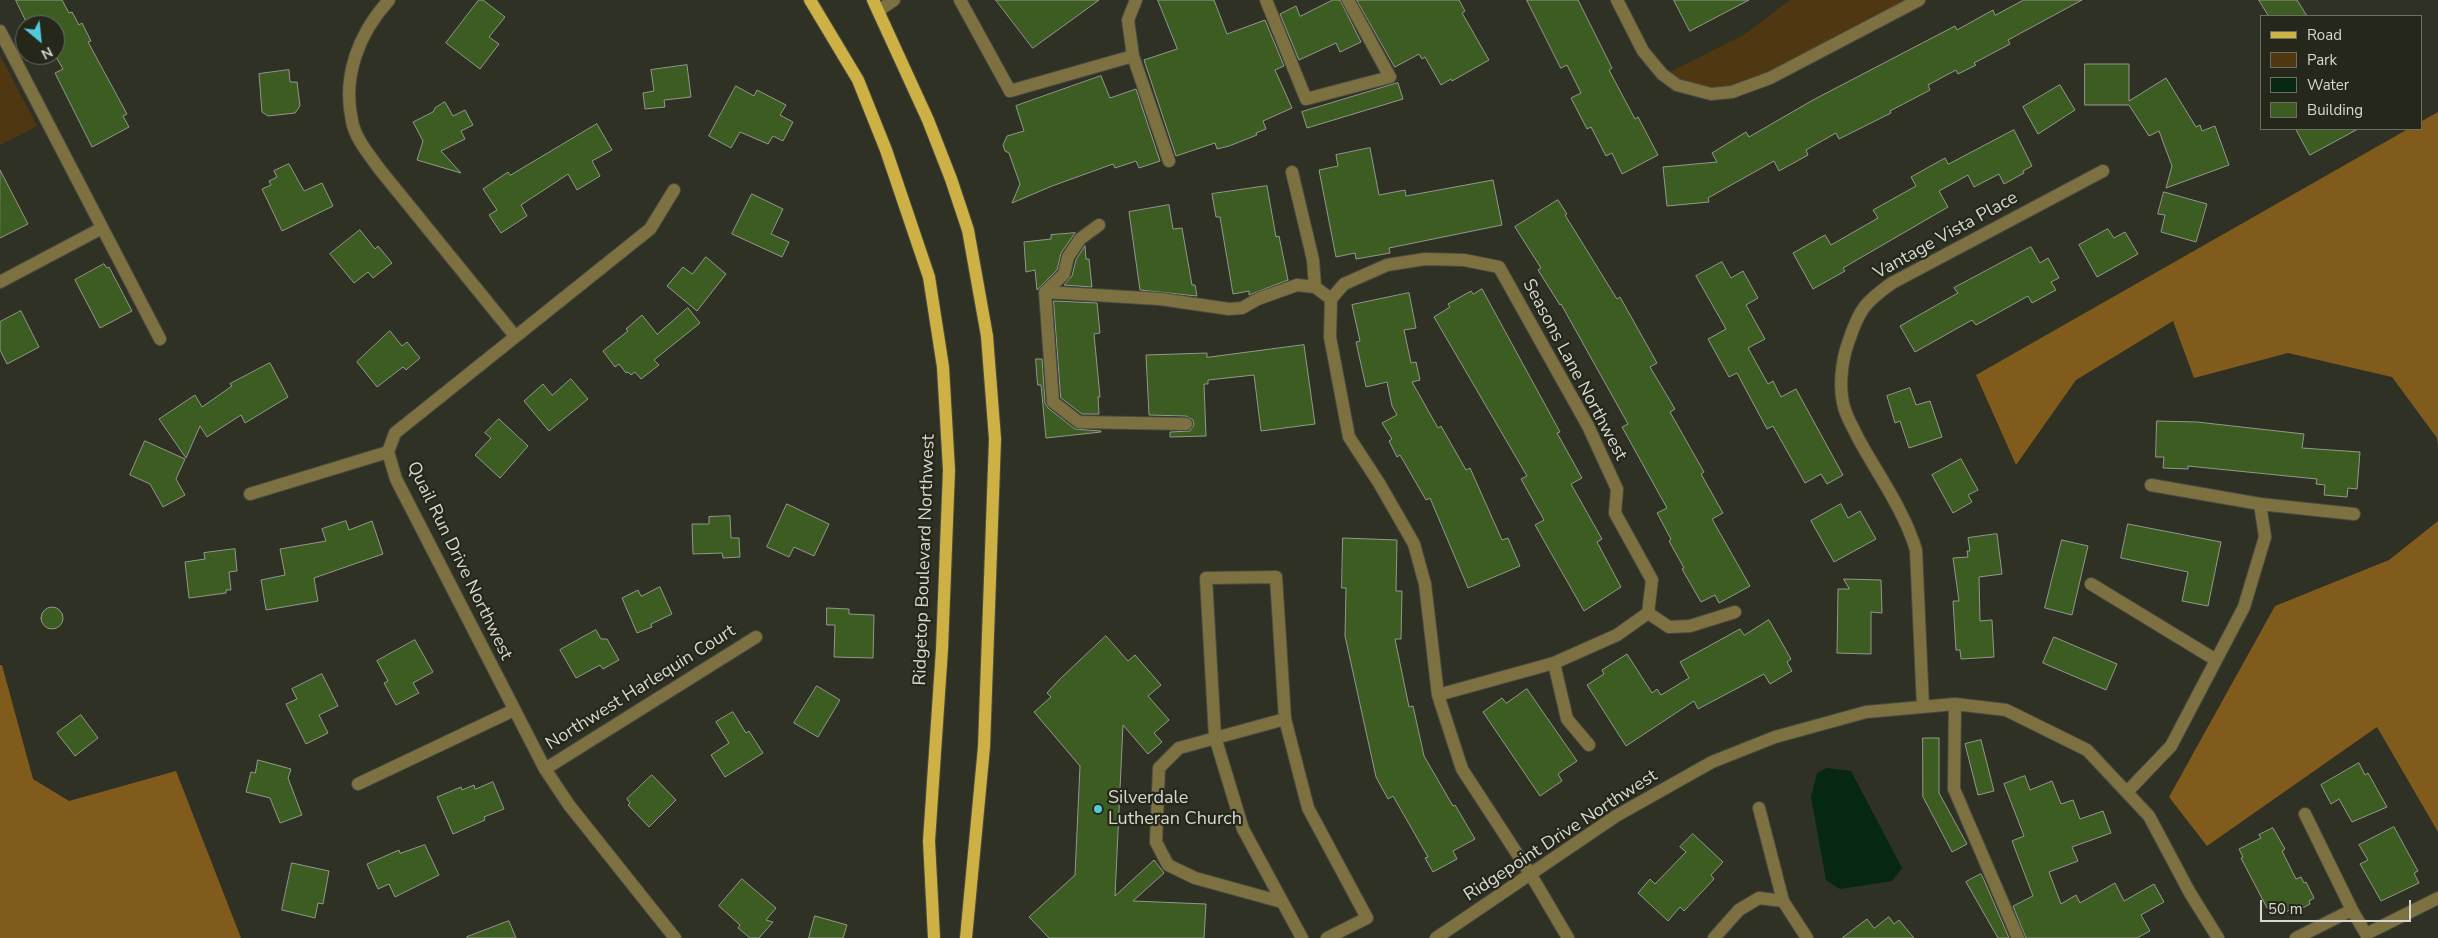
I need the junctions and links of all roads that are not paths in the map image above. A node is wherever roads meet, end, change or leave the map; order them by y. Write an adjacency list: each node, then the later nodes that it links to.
1 (390, 0): 23 (street)
2 (810, 0): 55 (main road, Ridgetop Boulevard Northwest)
3 (894, 0): 10 (street)
4 (960, 0): 12 (street)
5 (1136, 0): 12 (street)
6 (1266, 0): 7 (street)
7 (1348, 0)
8 (1617, 0): 9 (street)
9 (1920, 0)
10 (875, 6): 56 (main road)
11 (0, 31): 18 (street)
12 (1134, 56): 13 (street)
13 (1169, 161)
14 (2103, 171): 39 (street, Vantage Vista Place)
15 (1292, 172): 20 (street)
16 (674, 190): 23 (street, Quail Run Drive Northwest)
17 (1099, 225): 21 (street)
18 (102, 228): 19 (street); 24 (street)
19 (0, 282)
20 (1315, 288): 21 (street); 22 (street)
21 (1045, 292): 25 (street)
22 (1331, 299): 33 (street, Seasons Lane Northwest); 37 (street)
23 (515, 336): 26 (street, Quail Run Drive Northwest)
24 (160, 338)
25 (1186, 424)
26 (388, 452): 28 (street); 40 (street, Quail Run Drive Northwest)
27 (2151, 486): 29 (street)
28 (250, 494)
29 (2260, 504): 30 (street); 35 (street)
30 (2354, 514)
31 (2091, 584): 35 (street)
32 (1735, 612): 33 (street)
33 (1648, 613): 36 (street)
34 (756, 637): 44 (street, Northwest Harlequin Court)
35 (2216, 660): 46 (street)
36 (1554, 663): 37 (street); 43 (street)
37 (1438, 695): 49 (street)
38 (1955, 704): 39 (street, Ridgepoint Drive Northwest); 46 (street, Ridgepoint Drive Northwest); 63 (street)
39 (1923, 707): 49 (street, Ridgepoint Drive Northwest)
40 (514, 710): 44 (street, Quail Run Drive Northwest); 45 (street)
41 (1285, 719): 42 (street); 42 (street); 58 (street)
42 (1215, 737): 52 (street); 52 (street)
43 (1589, 745)
44 (545, 769): 54 (street, Quail Run Drive Northwest)
45 (358, 784)
46 (2127, 792): 64 (street, Ridgepoint Drive Northwest)
47 (1759, 808): 51 (street)
48 (2306, 814): 53 (street)
49 (1531, 875): 59 (street, Ridgepoint Drive Northwest); 60 (street)
50 (2438, 898): 53 (street)
51 (1783, 901): 61 (street); 62 (street)
52 (1282, 902): 57 (street)
53 (2352, 910): 65 (street)
54 (674, 938)
55 (934, 938)
56 (966, 938)
57 (1302, 938)
58 (1327, 938)
59 (1436, 938)
60 (1568, 938)
61 (1714, 938)
62 (1807, 938)
63 (2018, 938)
64 (2218, 938)
65 (2296, 938)

